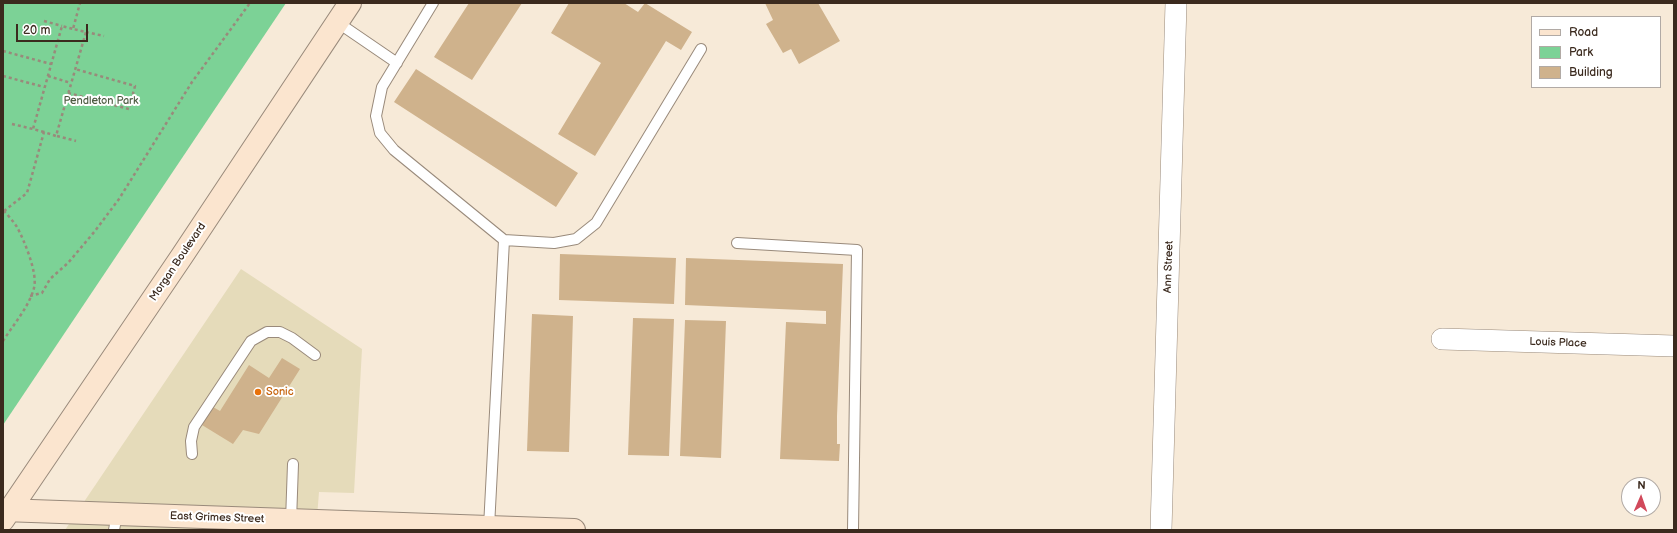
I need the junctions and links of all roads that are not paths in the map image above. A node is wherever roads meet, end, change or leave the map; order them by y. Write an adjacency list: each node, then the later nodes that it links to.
1 (350, 3): 4 (main road, Morgan Boulevard)
2 (433, 3): 6 (lane)
3 (1176, 3): 22 (street, Ann Street)
4 (337, 22): 6 (lane); 14 (main road, Morgan Boulevard)
5 (700, 49): 7 (lane)
6 (397, 63): 7 (lane)
7 (504, 240): 19 (lane)
8 (737, 242): 21 (lane)
9 (1442, 339): 10 (street, Louis Place)
10 (1674, 346)
11 (315, 355): 12 (lane)
12 (192, 454)
13 (293, 464): 15 (lane)
14 (5, 513): 16 (main road, East Grimes Street)
15 (292, 521): 17 (main road, East Grimes Street); 18 (main road, East Grimes Street)
16 (115, 522): 17 (main road, East Grimes Street)
17 (227, 524)
18 (357, 527): 19 (main road, East Grimes Street)
19 (489, 527): 20 (main road, East Grimes Street)
20 (574, 530)
21 (853, 530)
22 (1161, 530)

